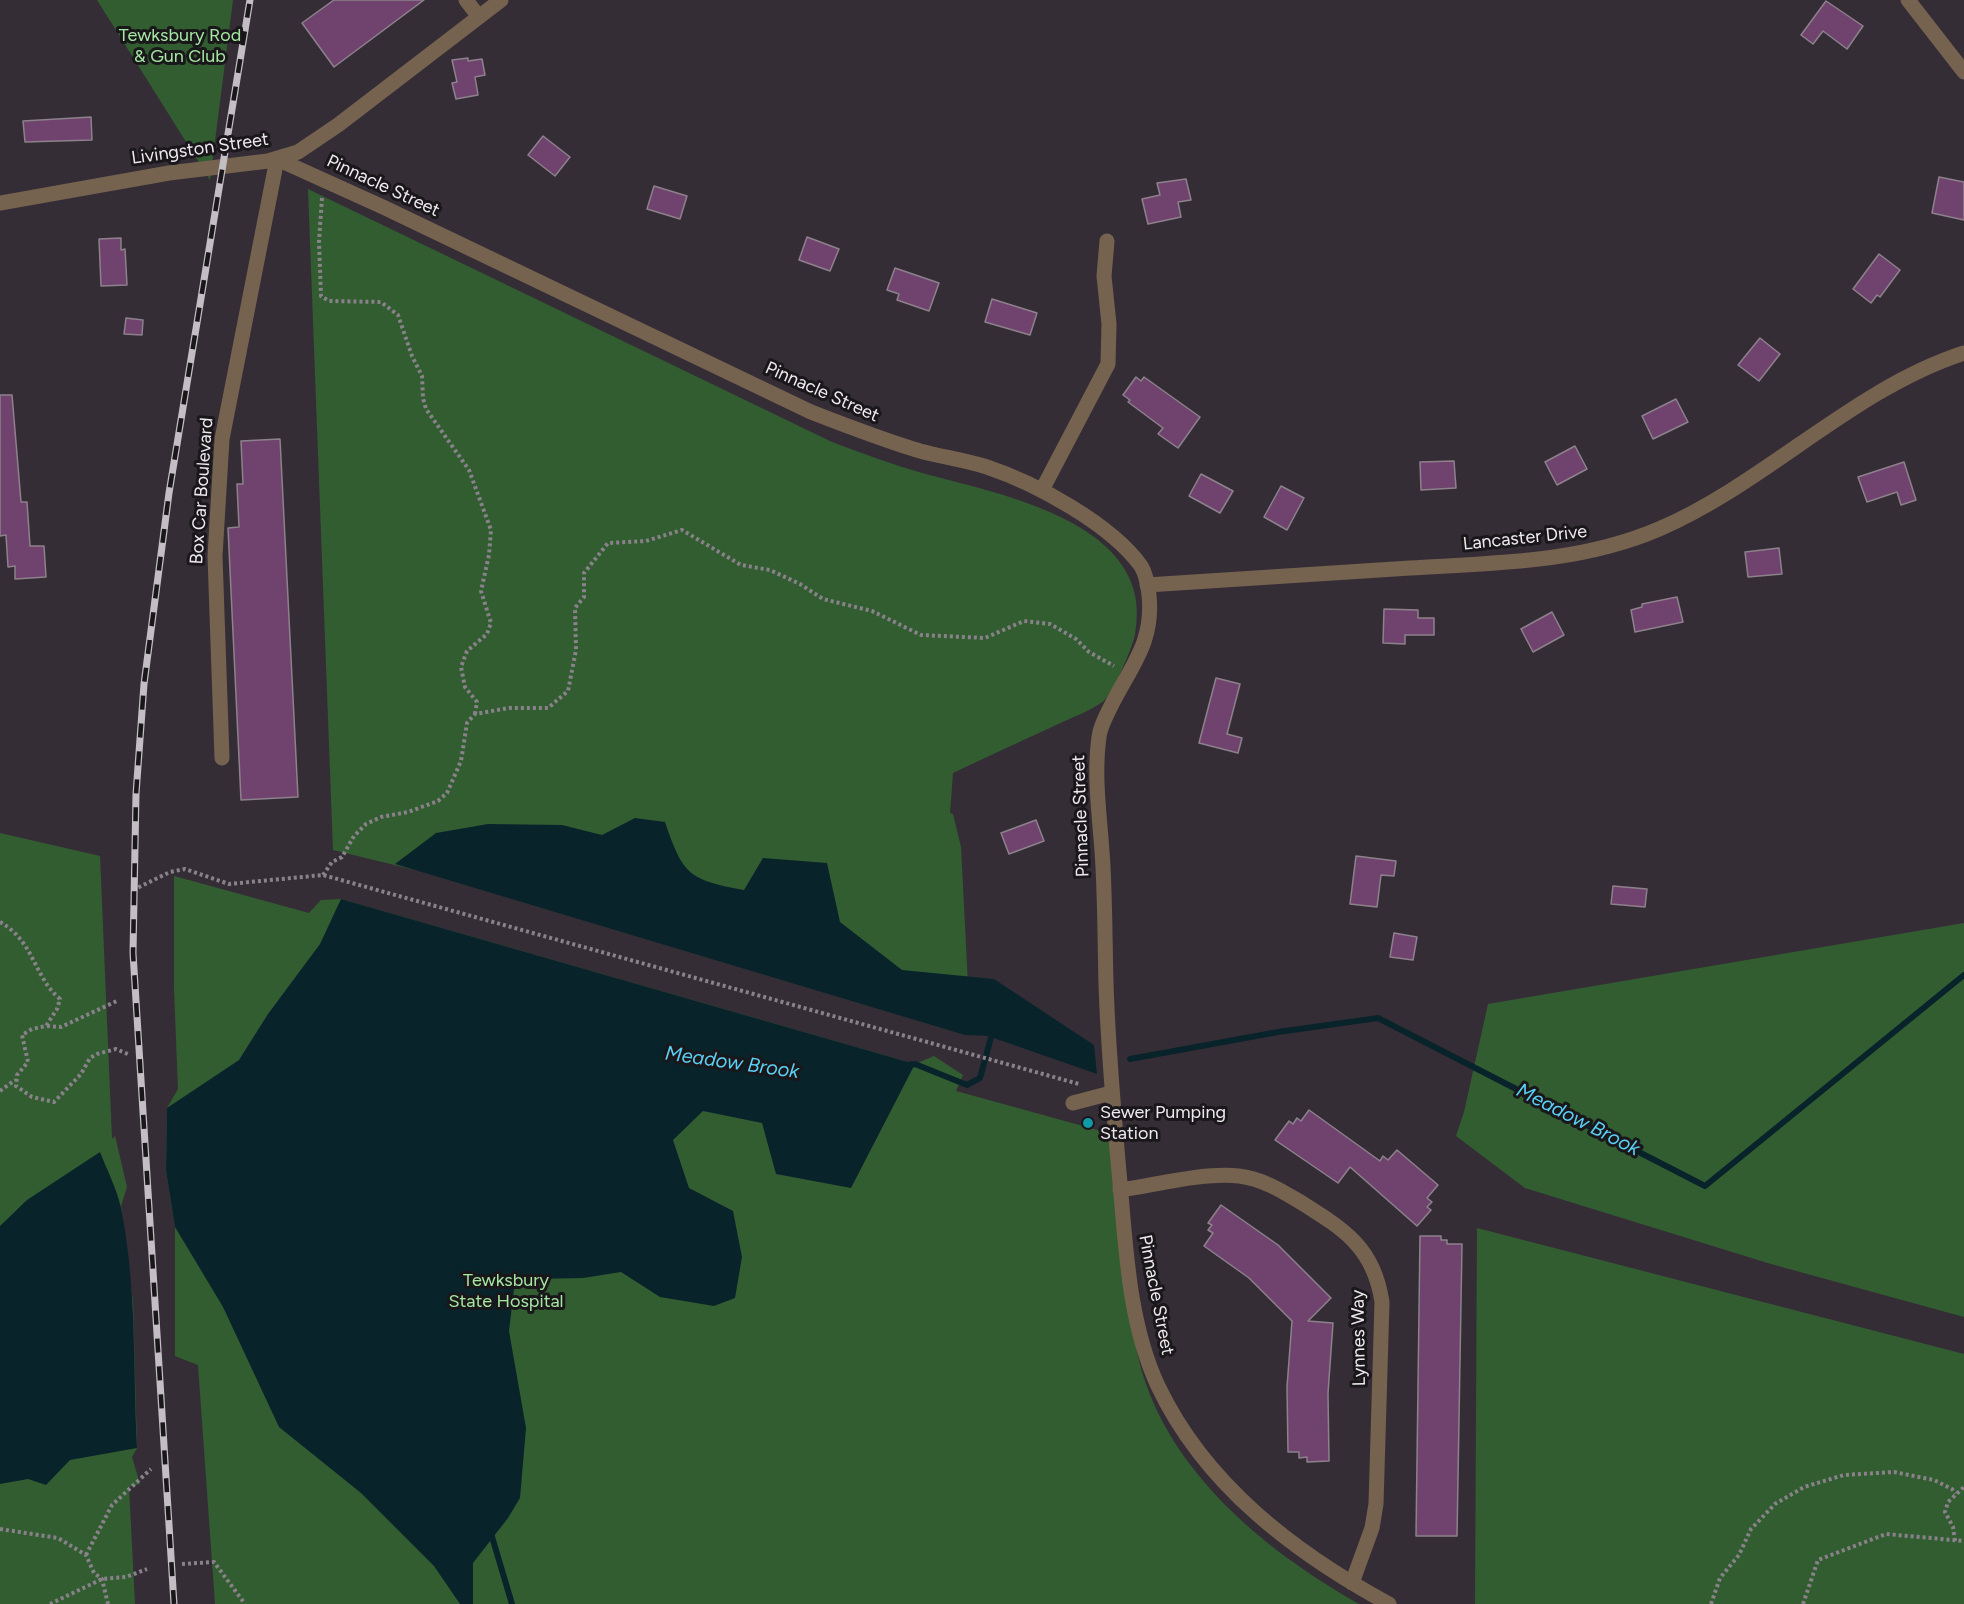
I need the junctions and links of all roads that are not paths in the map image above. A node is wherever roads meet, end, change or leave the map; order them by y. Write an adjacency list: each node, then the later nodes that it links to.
1 (466, 0): 4 (street)
2 (501, 0): 4 (street, Livingston Street)
3 (1908, 0): 5 (street)
4 (479, 17): 6 (street, Livingston Street)
5 (1964, 72)
6 (277, 159): 7 (street, Livingston Street); 10 (street, Pinnacle Street); 12 (street, Box Car Boulevard)
7 (0, 203)
8 (1107, 241): 10 (street)
9 (1964, 353): 11 (street, Lancaster Drive)
10 (1042, 490): 11 (street, Pinnacle Street)
11 (1148, 585): 13 (street, Pinnacle Street)
12 (222, 758)
13 (1111, 1093): 14 (street); 15 (street, Pinnacle Street)
14 (1073, 1103)
15 (1120, 1191): 16 (street, Pinnacle Street); 16 (street, Lynnes Way)
16 (1352, 1583): 17 (street, Pinnacle Street)
17 (1389, 1604)

